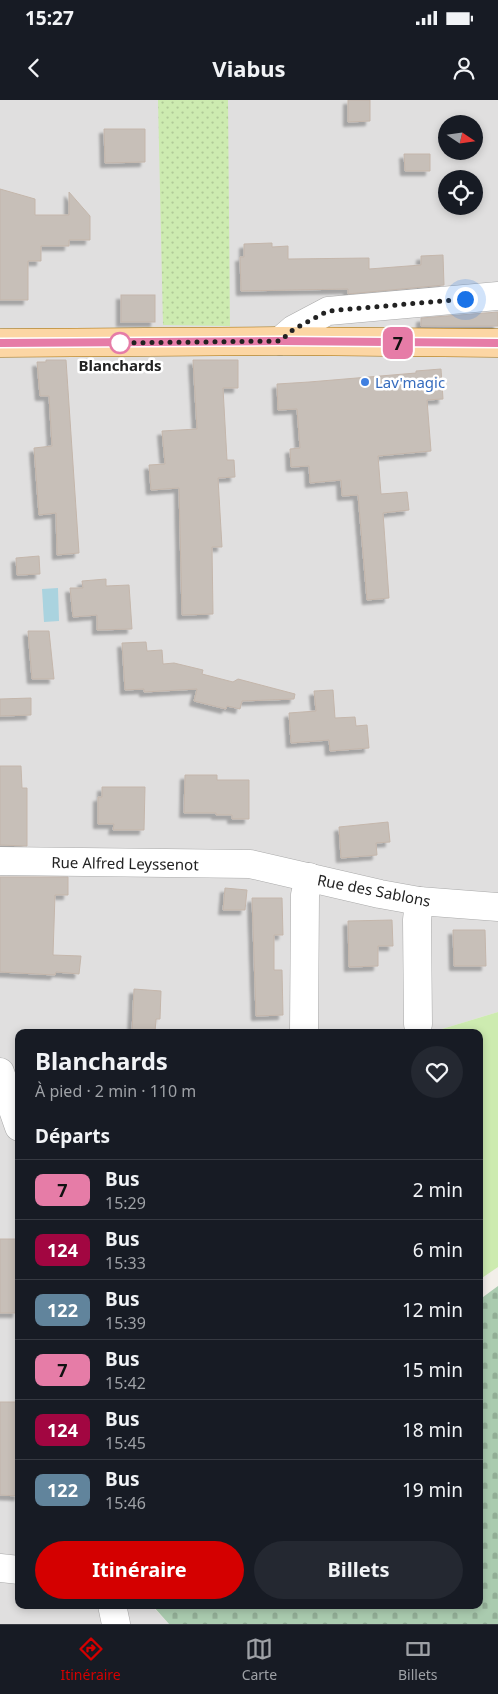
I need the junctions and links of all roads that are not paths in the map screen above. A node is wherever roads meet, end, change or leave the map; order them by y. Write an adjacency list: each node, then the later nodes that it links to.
1 (498, 296): 2 (street)
2 (280, 341): 3 (main road); 4 (main road)
3 (0, 343)
4 (498, 343)
5 (0, 861): 6 (street, Rue Alfred Leyssenot)
6 (250, 864): 7 (street, Rue des Sablons)
7 (310, 877): 8 (street, Rue des Sablons); 11 (street)
8 (419, 901): 9 (street, Rue des Sablons); 10 (street)
9 (498, 907)
10 (418, 1024)
11 (304, 1029)
12 (0, 1072): 13 (street)
13 (15, 1115)
14 (0, 1568): 15 (street)
15 (15, 1570)
16 (113, 1609): 17 (street)
17 (116, 1624)

